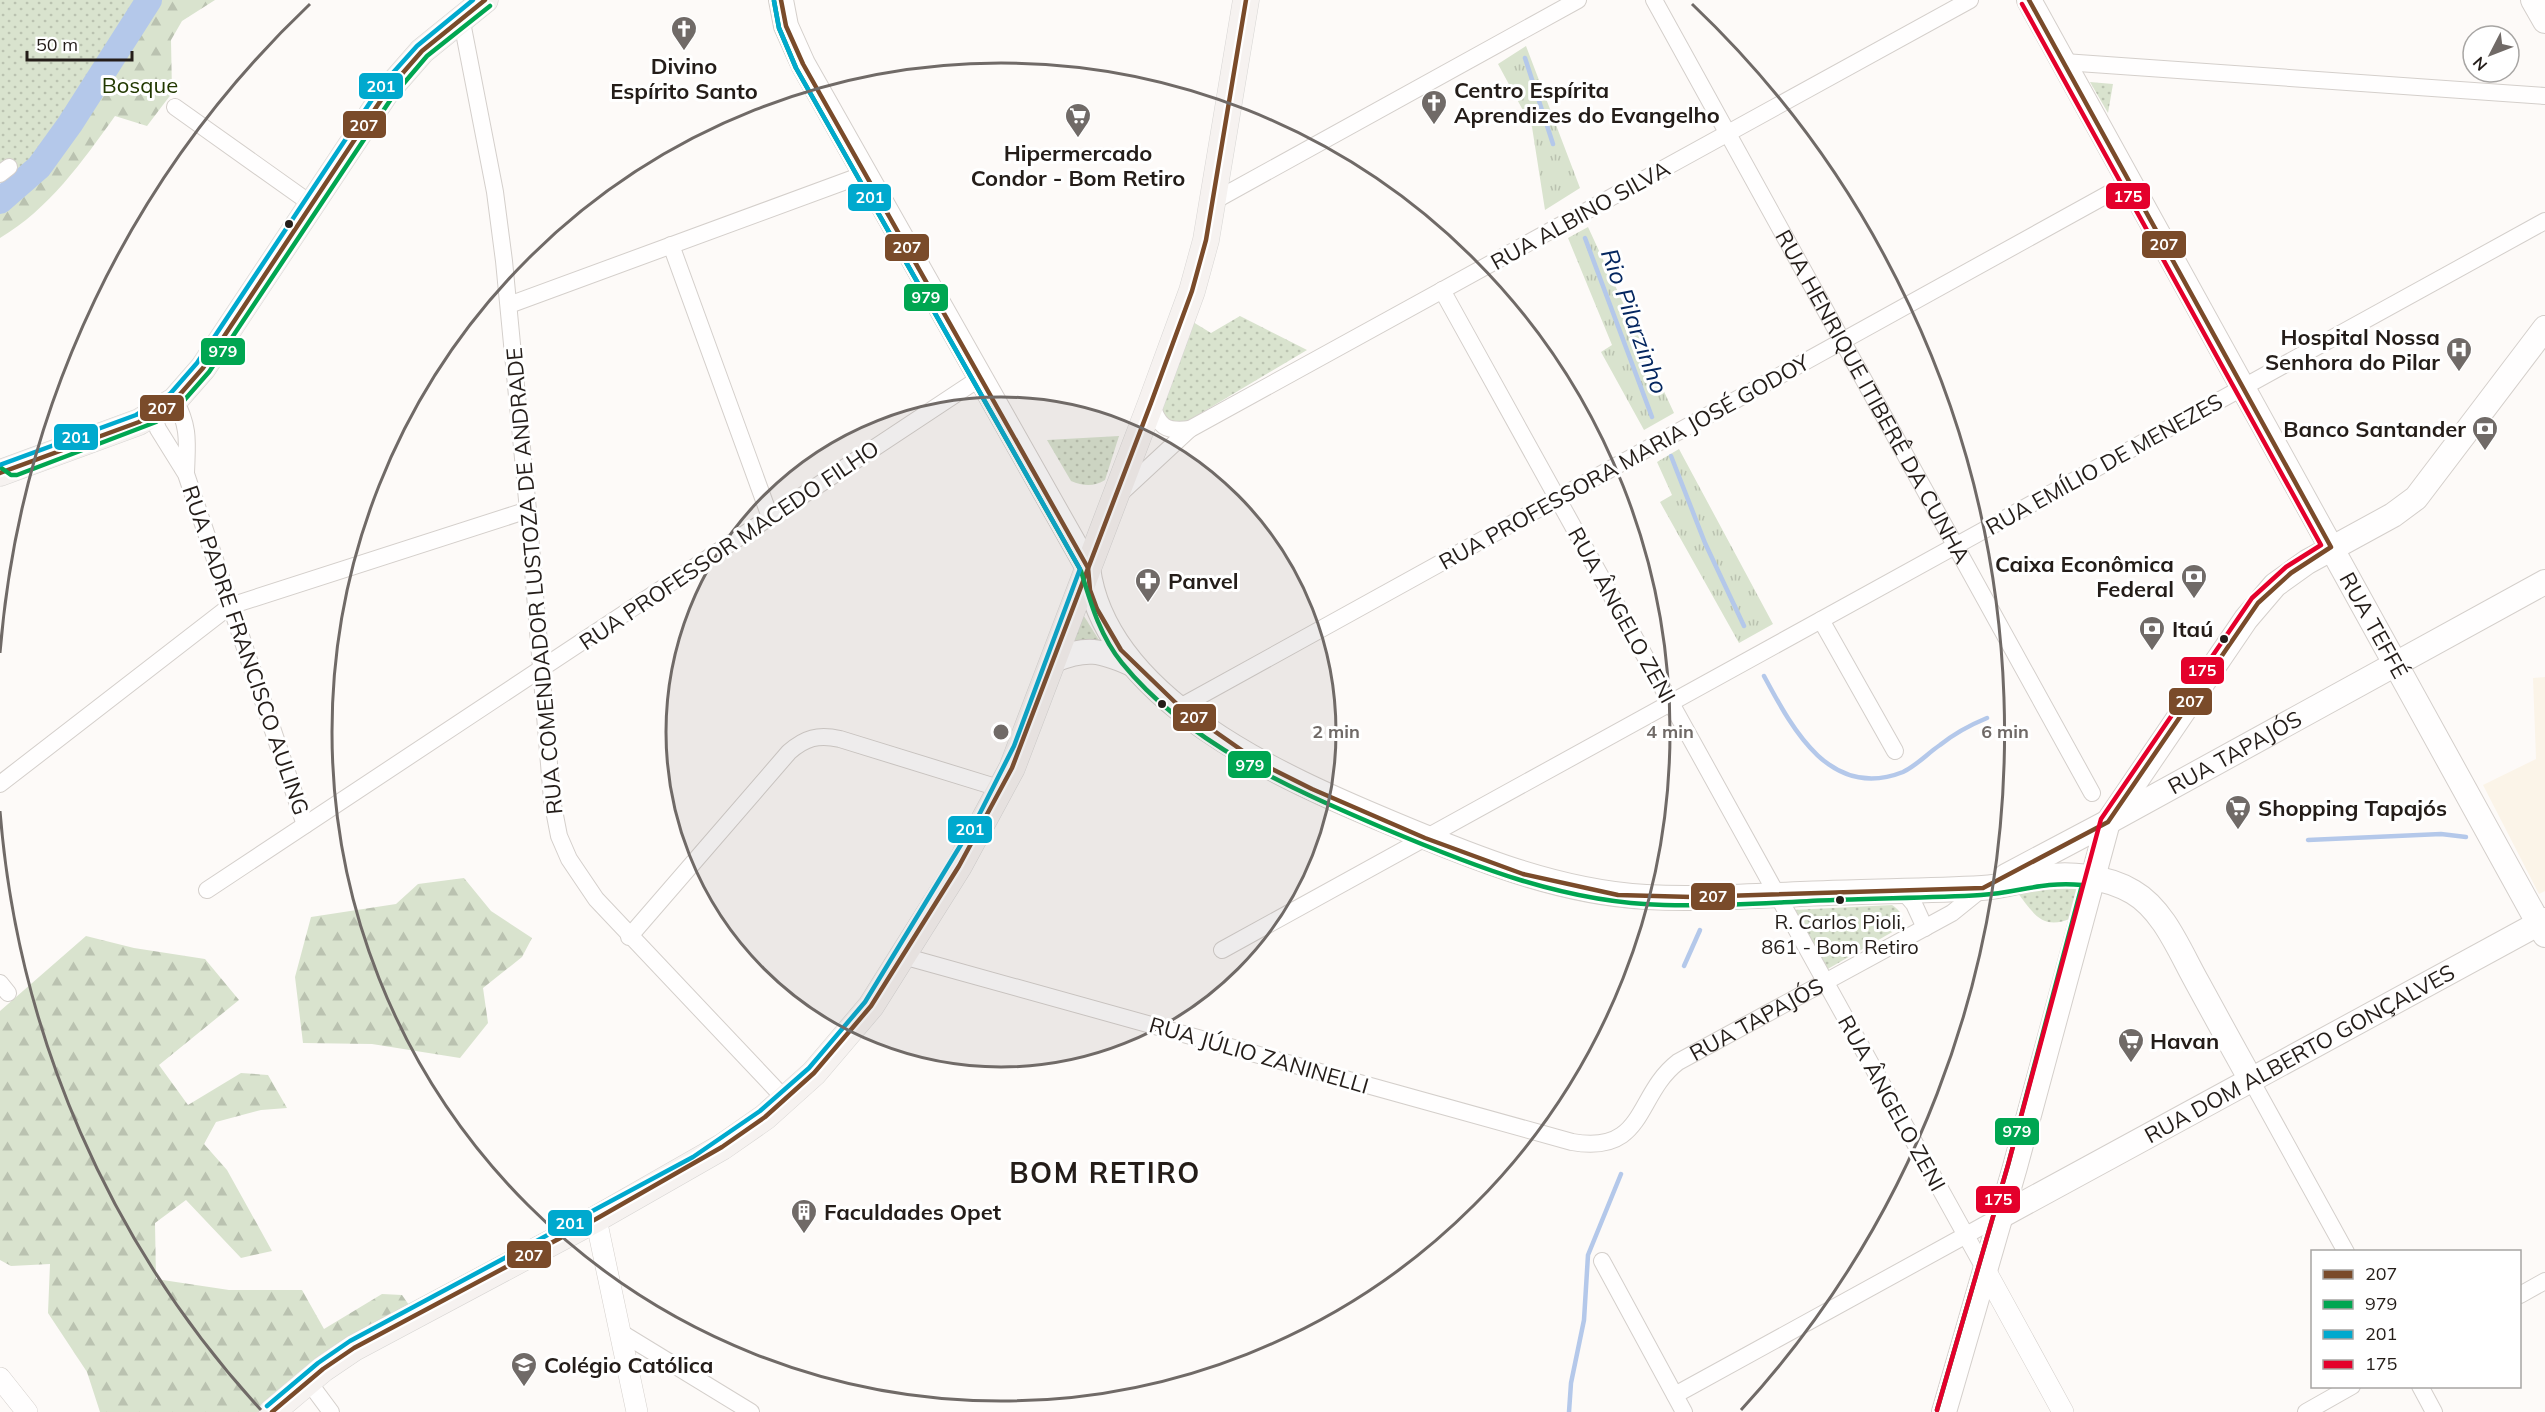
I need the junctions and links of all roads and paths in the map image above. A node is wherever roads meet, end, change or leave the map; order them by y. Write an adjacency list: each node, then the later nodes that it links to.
1 (485, 0): 9 (main road)
2 (781, 0): 15 (main road)
3 (1246, 0): 17 (main road)
4 (1578, 0): 17 (street)
5 (1654, 0): 14 (street, RUA HENRIQUE ITIBERÊ DA CUNHA)
6 (1970, 0): 14 (street, RUA ALBINO SILVA)
7 (2029, 0): 11 (main road, RUA TEFFÉ)
8 (2533, 0): 10 (main road)
9 (461, 17): 18 (main road); 22 (street, RUA COMENDADOR LUSTOZA DE ANDRADE)
10 (2545, 21)
11 (2064, 62): 12 (street); 16 (main road, RUA TEFFÉ)
12 (2545, 96)
13 (174, 107): 18 (street)
14 (1727, 134): 21 (street, RUA ALBINO SILVA); 24 (street, RUA HENRIQUE ITIBERÊ DA CUNHA)
15 (865, 174): 20 (street); 25 (main road)
16 (2130, 182): 24 (street, RUA PROFESSORA MARIA JOSÉ GODOY); 26 (main road, RUA TEFFÉ)
17 (1214, 201): 28 (main road)
18 (310, 203): 27 (main road)
19 (2545, 222): 26 (street, RUA EMÍLIO DE MENEZES)
20 (671, 245): 22 (street); 36 (street)
21 (1442, 290): 30 (street, RUA ALBINO SILVA); 34 (street, RUA ÂNGELO ZENI)
22 (509, 305): 35 (street, RUA COMENDADOR LUSTOZA DE ANDRADE)
23 (2545, 328): 38 (main road)
24 (1842, 342): 34 (street, RUA PROFESSORA MARIA JOSÉ GODOY); 37 (street, RUA HENRIQUE ITIBERÊ DA CUNHA)
25 (980, 378): 36 (street, RUA PROFESSOR MACEDO FILHO); 39 (main road)
26 (2243, 388): 37 (street, RUA EMÍLIO DE MENEZES); 38 (main road, RUA TEFFÉ)
27 (175, 400): 29 (main road); 32 (street, RUA PADRE FRANCISCO AULING)
28 (1151, 403): 30 (street); 33 (main road)
29 (153, 415): 31 (main road); 32 (street, RUA PADRE FRANCISCO AULING)
30 (1190, 429): 33 (street, RUA ALBINO SILVA)
31 (5, 466)
32 (186, 474): 41 (street, RUA PADRE FRANCISCO AULING)
33 (1115, 497): 39 (main road)
34 (1558, 499): 47 (street, RUA ÂNGELO ZENI); 48 (street, RUA PROFESSORA MARIA JOSÉ GODOY)
35 (528, 510): 41 (street); 46 (street, RUA COMENDADOR LUSTOZA DE ANDRADE)
36 (770, 517): 46 (street, RUA PROFESSOR MACEDO FILHO)
37 (1956, 546): 42 (street, RUA EMÍLIO DE MENEZES); 54 (street, RUA HENRIQUE ITIBERÊ DA CUNHA)
38 (2331, 547): 44 (main road, RUA TEFFÉ); 49 (main road)
39 (1088, 568): 43 (main road); 45 (main road)
40 (2545, 582): 44 (main road, RUA TAPAJÓS)
41 (230, 606): 52 (street); 56 (street, RUA PADRE FRANCISCO AULING)
42 (1821, 620): 47 (street, RUA EMÍLIO DE MENEZES); 50 (street)
43 (1054, 660): 45 (main road); 53 (main road)
44 (2396, 664): 51 (main road, RUA TAPAJÓS); 63 (main road, RUA TEFFÉ)
45 (1135, 665): 48 (main road)
46 (542, 669): 56 (street, RUA PROFESSOR MACEDO FILHO); 65 (street, RUA COMENDADOR LUSTOZA DE ANDRADE)
47 (1671, 703): 57 (street, RUA EMÍLIO DE MENEZES); 62 (street, RUA ÂNGELO ZENI)
48 (1180, 707): 57 (main road)
49 (2164, 740): 51 (main road); 55 (main road)
50 (1895, 751)
51 (2194, 775): 55 (main road, RUA TAPAJÓS)
52 (0, 784)
53 (1002, 789): 65 (street); 67 (main road)
54 (2092, 794)
55 (2108, 822): 58 (main road); 59 (main road, RUA TAPAJÓS)
56 (305, 825): 60 (street, RUA PROFESSOR MACEDO FILHO)
57 (1425, 838): 62 (main road); 66 (street, RUA EMÍLIO DE MENEZES)
58 (2091, 879): 59 (main road); 69 (main road); 72 (main road)
59 (1983, 888): 61 (main road); 64 (street, RUA TAPAJÓS)
60 (207, 890)
61 (1902, 890): 62 (main road); 64 (street)
62 (1777, 895): 68 (street, RUA ÂNGELO ZENI)
63 (2543, 926): 69 (main road, RUA DOM ALBERTO GONÇALVES)
64 (1925, 928): 68 (street, RUA TAPAJÓS)
65 (629, 937): 70 (street, RUA COMENDADOR LUSTOZA DE ANDRADE)
66 (1222, 950)
67 (903, 956): 70 (main road); 71 (street, RUA JÚLIO ZANINELLI)
68 (1825, 981): 71 (street, RUA TAPAJÓS); 76 (street, RUA ÂNGELO ZENI)
69 (2251, 1080): 73 (main road, RUA DOM ALBERTO GONÇALVES); 77 (street)
70 (786, 1100): 75 (main road)
71 (1616, 1138)
72 (2014, 1167): 73 (main road); 74 (main road)
73 (2054, 1188): 74 (main road, RUA DOM ALBERTO GONÇALVES)
74 (1999, 1217): 76 (street, RUA DOM ALBERTO GONÇALVES); 79 (main road)
75 (596, 1219): 82 (street); 84 (main road)
76 (1966, 1236): 79 (street, RUA ÂNGELO ZENI); 87 (street, RUA DOM ALBERTO GONÇALVES)
77 (2345, 1250)
78 (1602, 1261): 87 (street)
79 (1984, 1268): 94 (main road); 95 (street, RUA ÂNGELO ZENI)
80 (2545, 1281): 81 (street)
81 (2521, 1294)
82 (620, 1332): 91 (street); 92 (street)
83 (0, 1378): 88 (street)
84 (308, 1381): 89 (main road); 90 (street)
85 (2348, 1388): 96 (street)
86 (2421, 1388): 97 (street)
87 (1675, 1395): 93 (street)
88 (27, 1412)
89 (272, 1412)
90 (331, 1412)
91 (637, 1412)
92 (751, 1412)
93 (1684, 1412)
94 (1944, 1412)
95 (2063, 1412)
96 (2306, 1412)
97 (2434, 1412)

